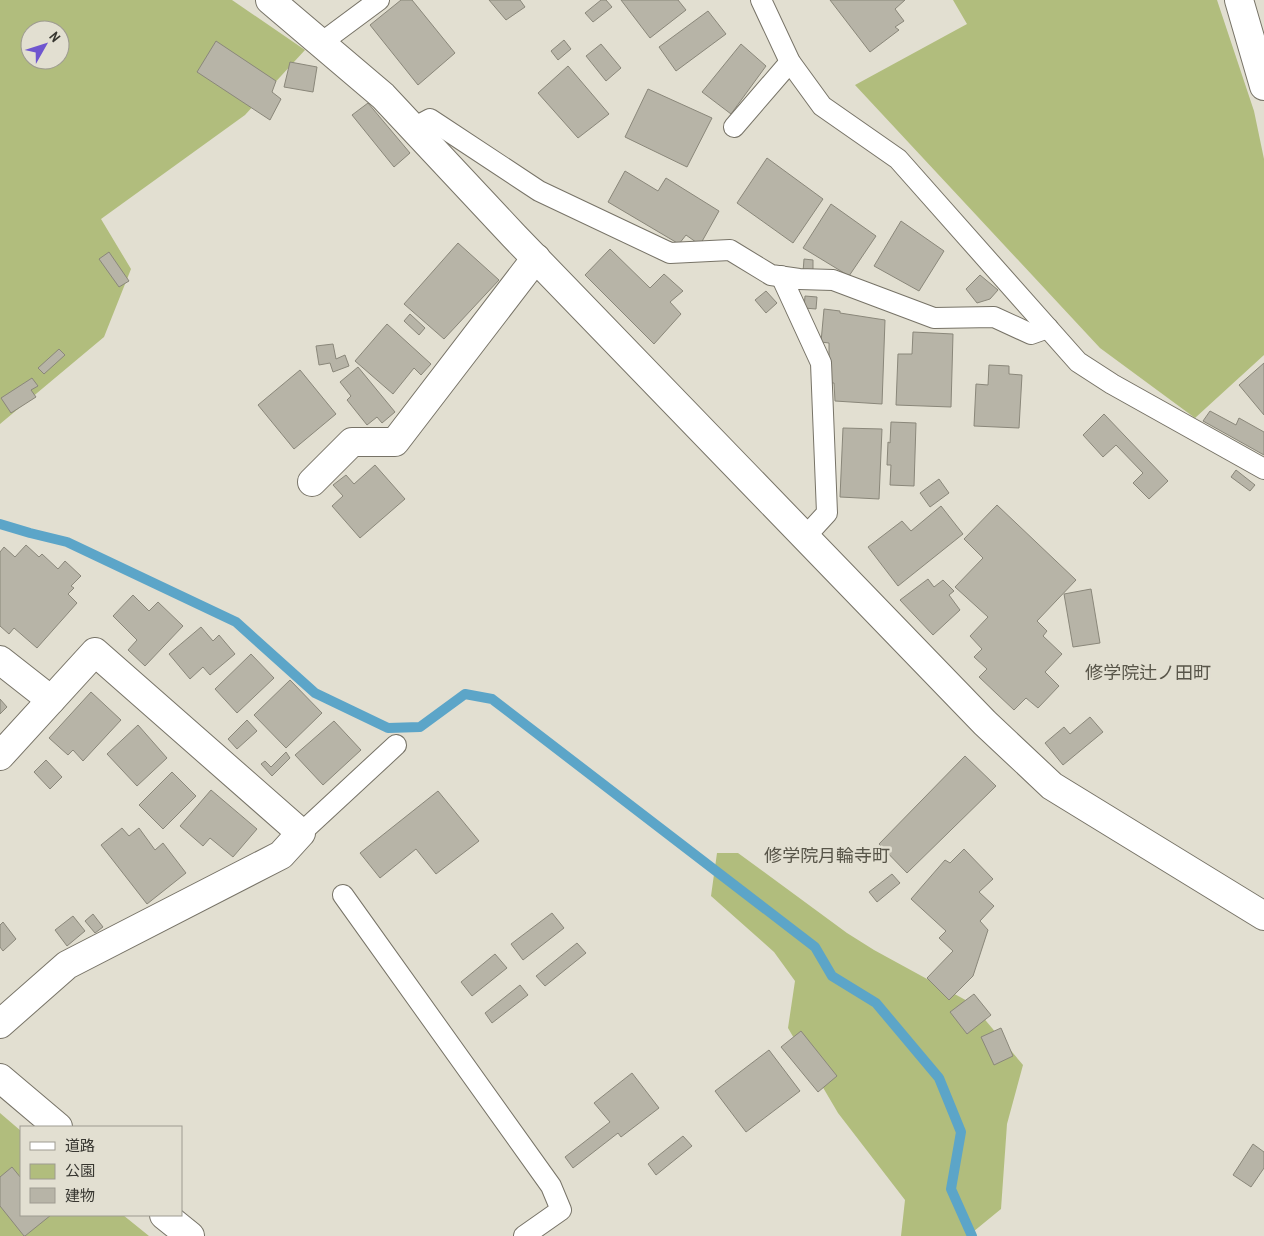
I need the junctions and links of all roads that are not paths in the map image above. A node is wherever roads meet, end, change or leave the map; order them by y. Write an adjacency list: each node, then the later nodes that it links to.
1 (270, 0): 5 (street)
2 (379, 0): 5 (lane)
3 (761, 0): 6 (lane)
4 (1239, 0): 7 (street)
5 (321, 43): 8 (street)
6 (790, 62): 9 (lane); 12 (lane)
7 (1264, 86)
8 (413, 128): 10 (street); 11 (lane)
9 (734, 128)
10 (536, 258): 14 (street); 15 (street)
11 (781, 276): 12 (lane); 15 (lane)
12 (1048, 328): 13 (lane)
13 (1264, 469)
14 (312, 482)
15 (805, 537): 22 (street)
16 (0, 660): 17 (street)
17 (51, 700): 19 (street); 20 (street)
18 (396, 745): 20 (lane)
19 (0, 756)
20 (301, 833): 23 (street)
21 (344, 895): 28 (lane)
22 (1264, 916)
23 (0, 1024)
24 (0, 1078): 25 (street)
25 (57, 1126)
26 (165, 1216): 27 (street)
27 (190, 1236)
28 (524, 1236)

